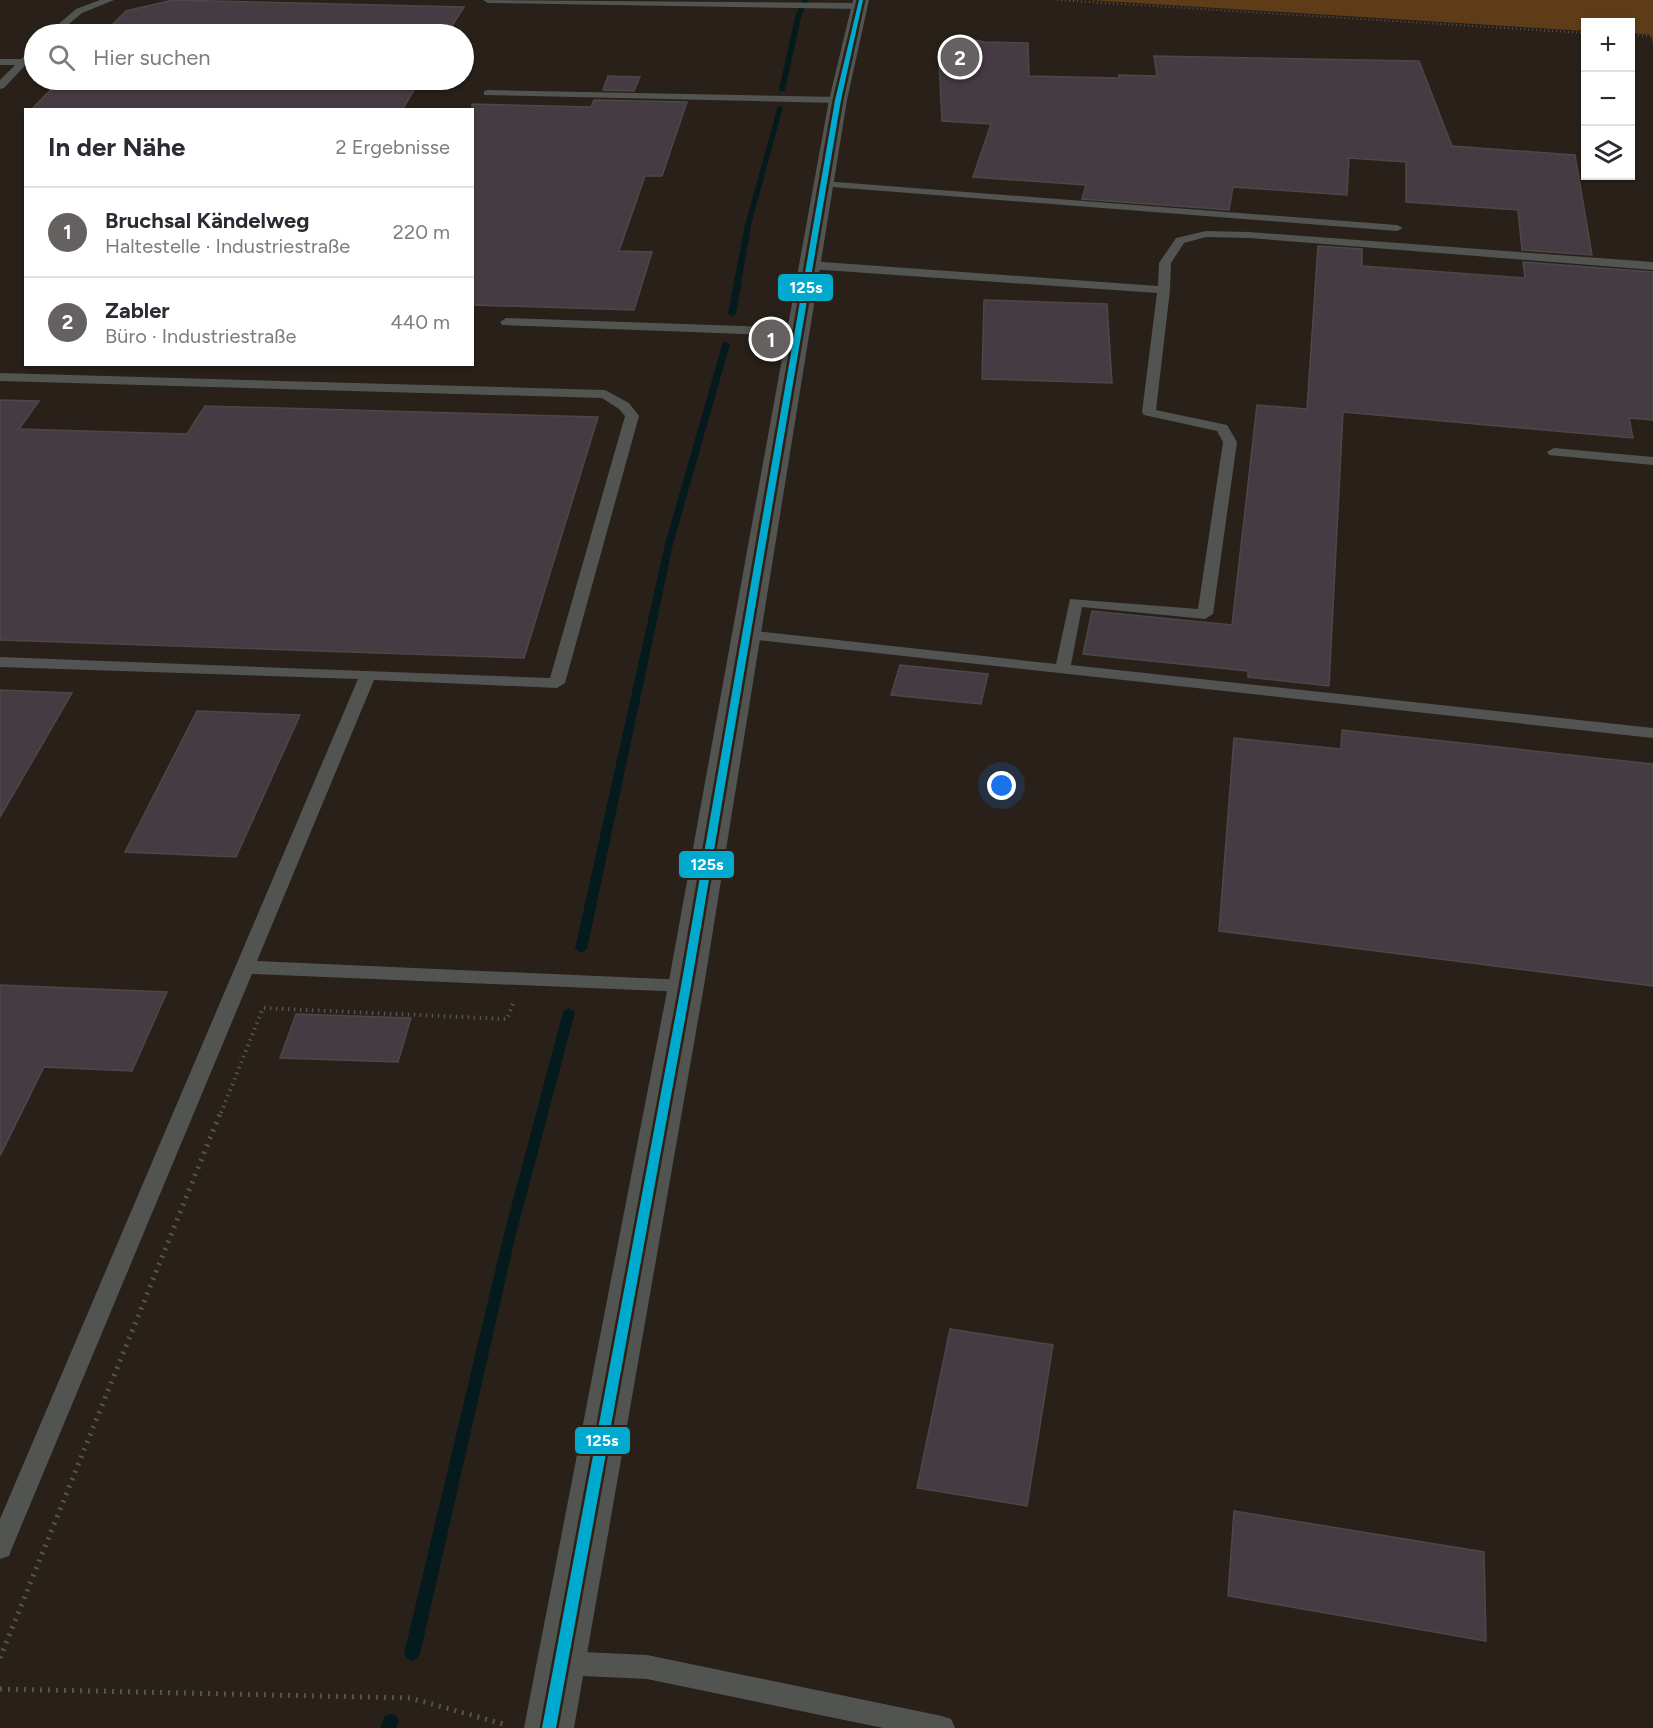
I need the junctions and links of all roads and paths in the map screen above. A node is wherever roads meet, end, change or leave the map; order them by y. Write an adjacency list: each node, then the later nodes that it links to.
1 (109, 0): 5 (lane)
2 (488, 0): 4 (lane)
3 (1057, 0): 6 (path)
4 (860, 3): 13 (street)
5 (63, 24)
6 (1581, 33)
7 (1635, 35): 8 (path)
8 (1653, 36)
9 (0, 62): 10 (lane)
10 (23, 62): 11 (lane)
11 (0, 86)
12 (488, 93): 13 (lane)
13 (838, 100): 14 (street)
14 (823, 184): 15 (lane); 16 (street)
15 (1397, 228)
16 (809, 265): 18 (lane); 20 (street)
17 (1653, 266): 18 (lane)
18 (1164, 290): 26 (lane)
19 (506, 322): 20 (lane)
20 (788, 332): 24 (street)
21 (0, 377): 27 (lane)
22 (1554, 452): 23 (lane)
23 (1653, 460)
24 (745, 635): 26 (lane); 31 (street)
25 (0, 662): 27 (lane)
26 (1063, 668): 28 (lane)
27 (368, 675): 29 (lane)
28 (1653, 733)
29 (244, 967): 30 (lane); 32 (lane)
30 (529, 978): 31 (lane); 33 (path)
31 (686, 986): 34 (street)
32 (0, 1548)
33 (0, 1658)
34 (562, 1663): 37 (street); 38 (lane)
35 (0, 1689): 36 (path)
36 (517, 1728)
37 (549, 1728)
38 (942, 1728)

